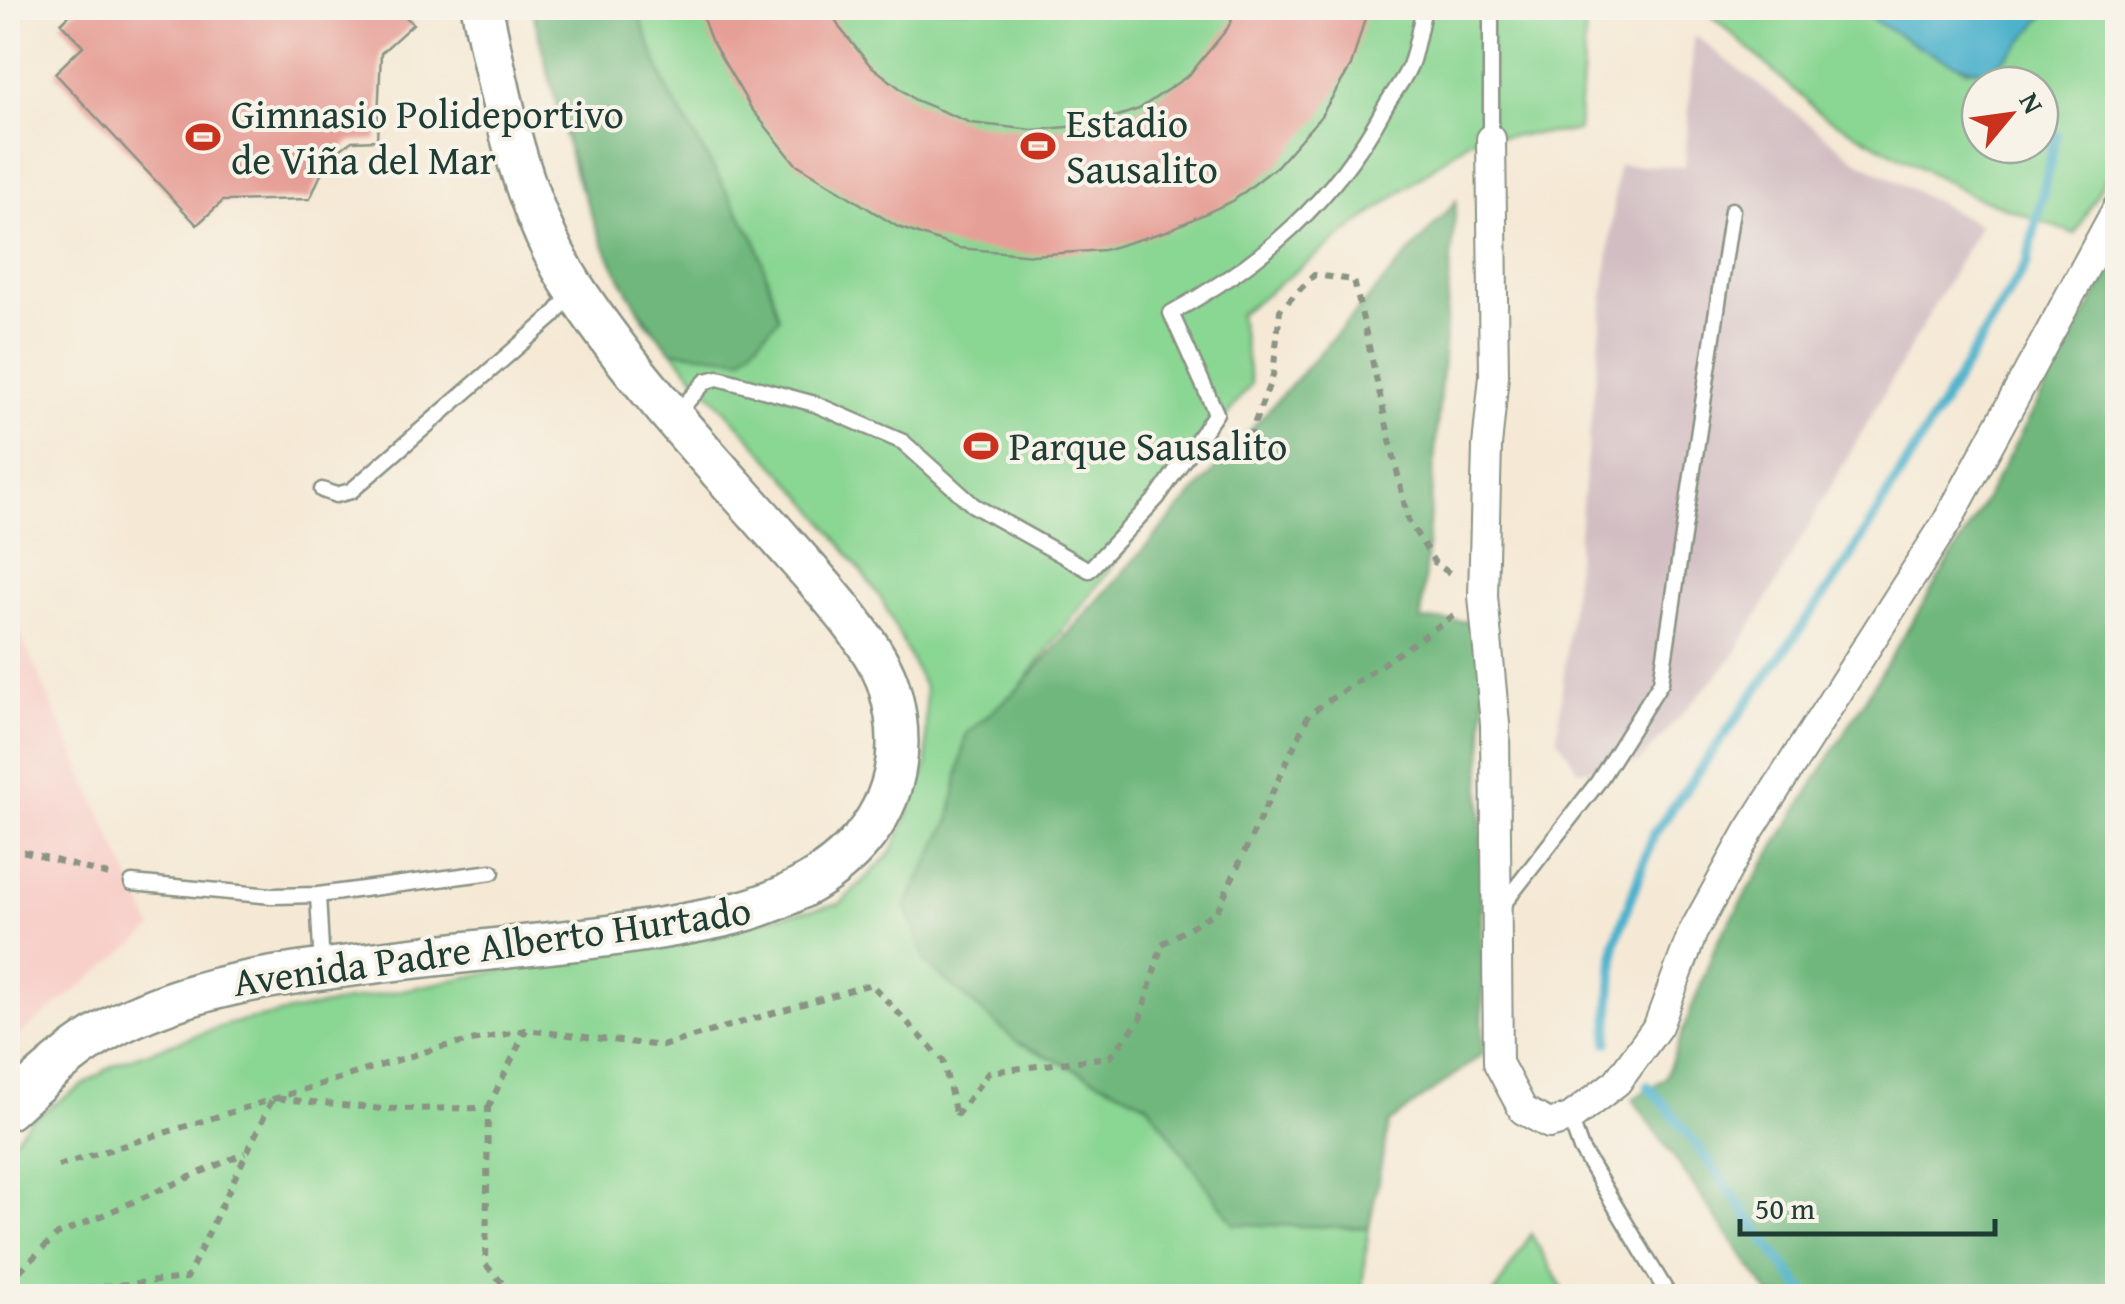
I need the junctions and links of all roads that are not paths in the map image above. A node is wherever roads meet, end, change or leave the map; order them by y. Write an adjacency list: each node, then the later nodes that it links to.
1 (482, 8): 7 (main road, Avenida Padre Alberto Hurtado)
2 (1424, 8): 8 (lane)
3 (1491, 8): 4 (lane)
4 (1491, 139): 13 (street)
5 (2118, 206): 16 (street)
6 (1732, 210): 13 (lane)
7 (574, 290): 8 (main road, Avenida Padre Alberto Hurtado); 9 (lane)
8 (674, 416): 14 (main road, Avenida Padre Alberto Hurtado)
9 (322, 490)
10 (492, 872): 12 (lane)
11 (132, 882): 12 (lane)
12 (318, 896): 14 (lane)
13 (1494, 916): 16 (street)
14 (322, 969): 15 (main road, Avenida Padre Alberto Hurtado)
15 (8, 1109)
16 (1570, 1118): 17 (lane)
17 (1669, 1296)

